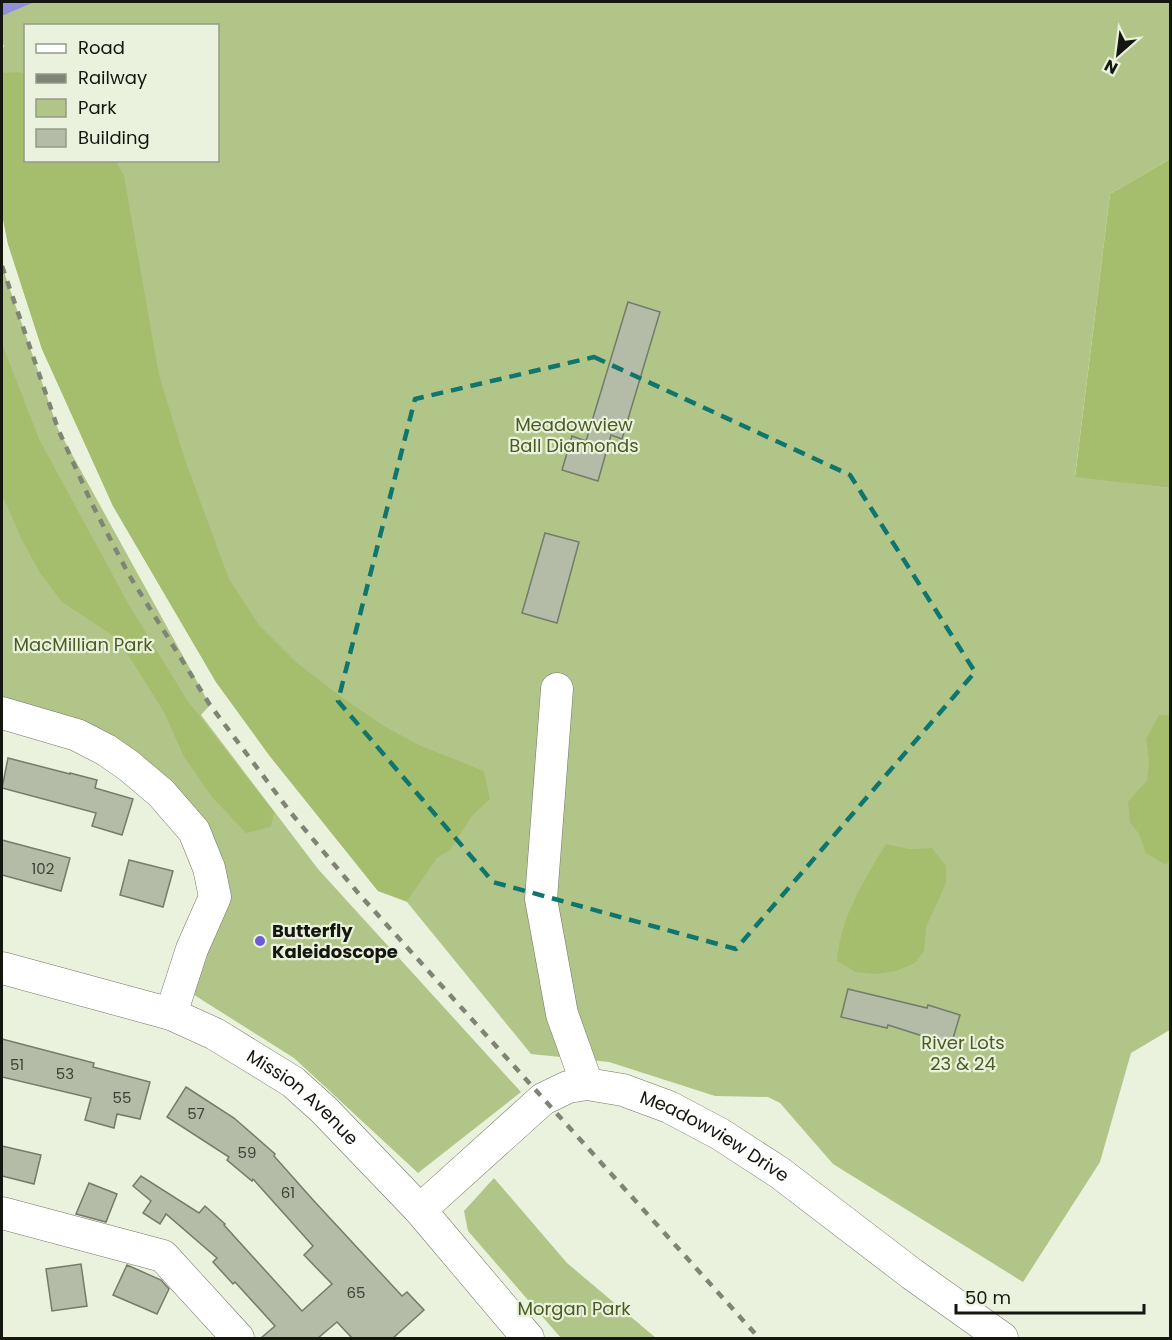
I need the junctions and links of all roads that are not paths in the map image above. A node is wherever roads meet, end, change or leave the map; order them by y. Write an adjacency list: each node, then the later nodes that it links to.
1 (557, 689): 5 (street)
2 (2, 713): 4 (street)
3 (2, 968): 4 (street, Mission Avenue)
4 (171, 1014): 6 (street, Mission Avenue)
5 (587, 1084): 6 (street, Meadowview Drive); 10 (street, Meadowview Drive)
6 (420, 1210): 9 (street, Mission Avenue)
7 (2, 1214): 8 (street)
8 (238, 1338)
9 (528, 1338)
10 (1002, 1338)

